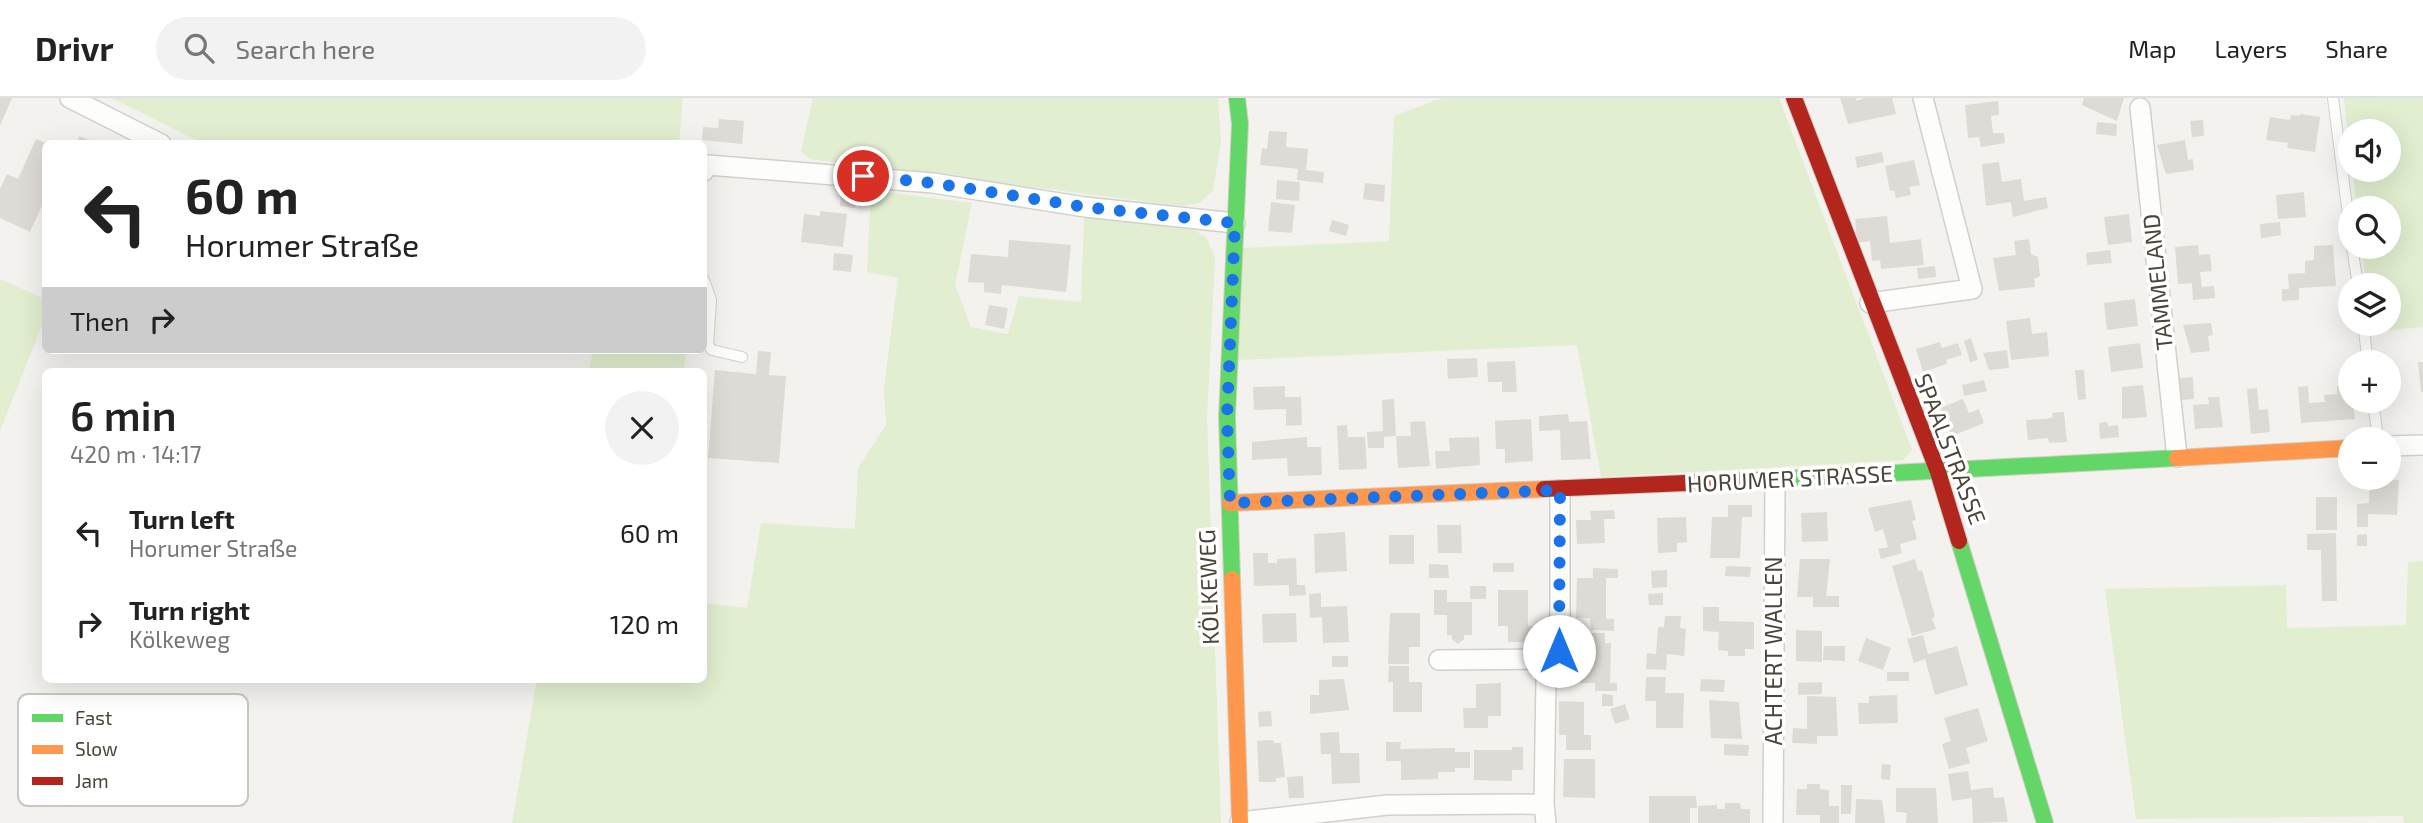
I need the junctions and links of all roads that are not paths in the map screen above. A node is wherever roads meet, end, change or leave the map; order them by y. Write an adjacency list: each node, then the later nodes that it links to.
1 (69, 98): 7 (street)
2 (1237, 98): 10 (street, KÖLKEWEG)
3 (1794, 98): 12 (street, SPAALSTRASSE)
4 (1923, 98): 12 (street)
5 (2333, 98): 9 (lane)
6 (2140, 107): 17 (street, TAMMELAND)
7 (152, 140)
8 (707, 166): 10 (street)
9 (2346, 196)
10 (1235, 223): 21 (street, KÖLKEWEG)
11 (707, 289): 13 (lane)
12 (1870, 303): 18 (street, SPAALSTRASSE)
13 (742, 357)
14 (2423, 445): 15 (street)
15 (2401, 446)
16 (2338, 449): 17 (street, HORUMER STRASSE)
17 (2177, 457): 18 (street, HORUMER STRASSE)
18 (1937, 472): 19 (street, HORUMER STRASSE); 27 (street, SPAALSTRASSE)
19 (1775, 480): 20 (street, HORUMER STRASSE); 26 (street, ACHTERT WALLEN)
20 (1560, 490): 21 (street, HORUMER STRASSE); 22 (street)
21 (1230, 503): 25 (street, KÖLKEWEG)
22 (1555, 659): 23 (street); 24 (street)
23 (1439, 660)
24 (1545, 813): 25 (street)
25 (1240, 823)
26 (1773, 823)
27 (2045, 823)

